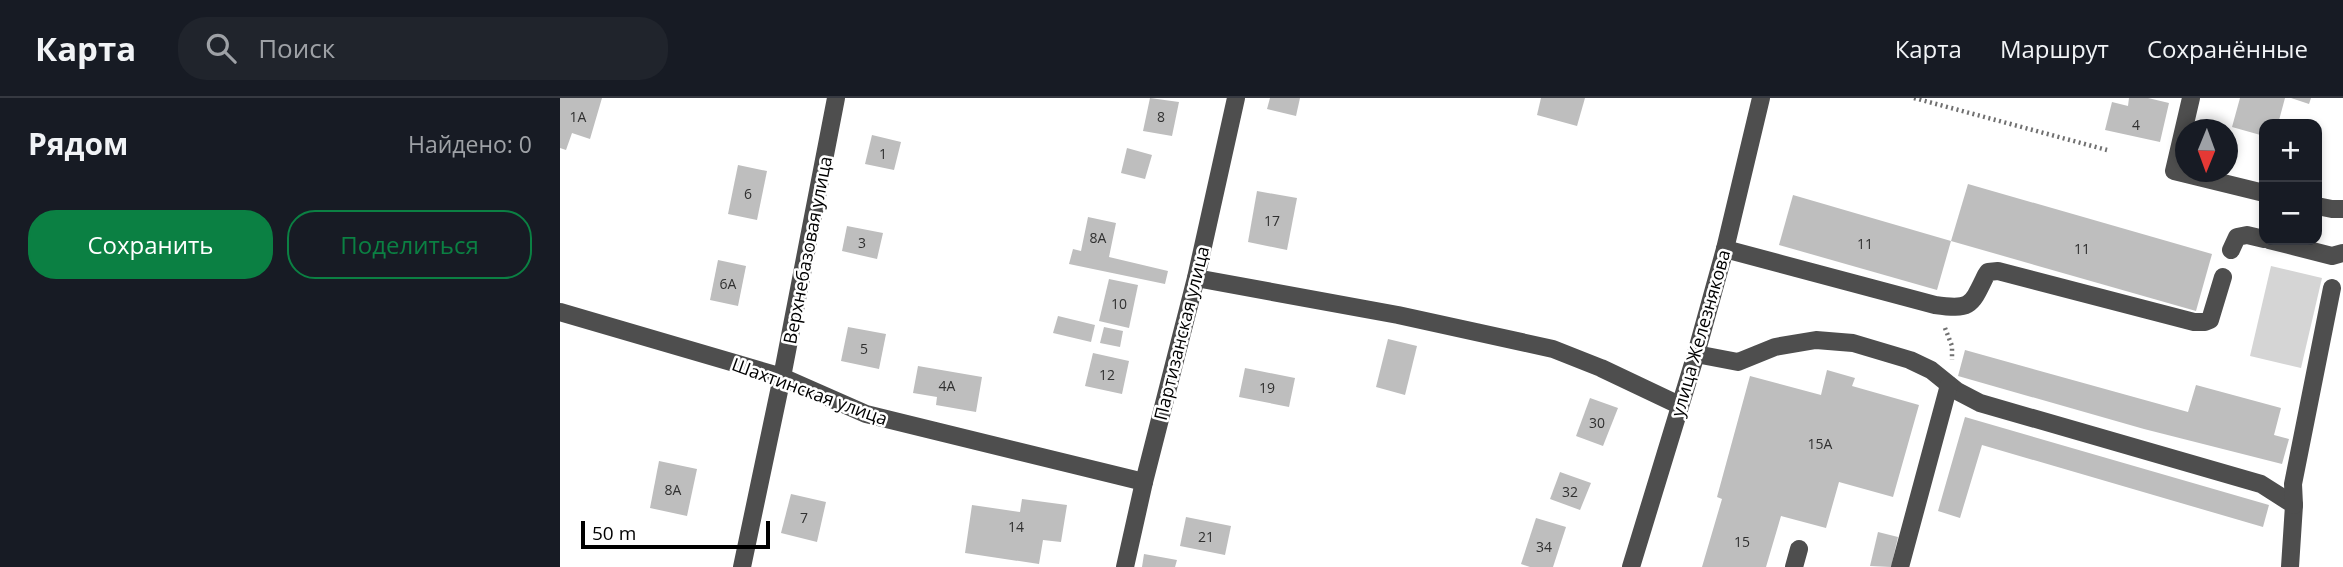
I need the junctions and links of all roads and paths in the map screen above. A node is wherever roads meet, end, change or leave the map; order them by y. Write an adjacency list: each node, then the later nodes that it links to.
1 (836, 98): 21 (street, Верхнебазовая улица)
2 (1236, 98): 16 (street, Партизанская улица)
3 (1761, 98): 12 (street, улица Железнякова)
4 (1914, 98): 6 (path)
5 (2191, 98): 7 (street)
6 (2107, 150)
7 (2259, 192)
8 (2322, 207): 9 (street)
9 (2343, 209)
10 (2259, 237): 13 (street)
11 (2290, 245): 14 (street)
12 (1725, 249): 15 (street); 20 (street, улица Железнякова)
13 (2231, 250)
14 (2343, 253)
15 (2223, 276)
16 (1196, 278): 23 (street); 24 (street, Партизанская улица)
17 (2332, 288): 25 (street)
18 (560, 312): 21 (street, Шахтинская улица)
19 (1944, 324): 22 (path)
20 (1696, 354): 22 (street); 23 (street, улица Железнякова)
21 (782, 377): 24 (street, Шахтинская улица); 27 (street, Верхнебазовая улица)
22 (1949, 385): 25 (street); 31 (street)
23 (1679, 405): 29 (street, улица Железнякова)
24 (1144, 481): 28 (street, Партизанская улица)
25 (2294, 505): 32 (street)
26 (1799, 549): 30 (street)
27 (742, 567)
28 (1125, 567)
29 (1631, 567)
30 (1794, 567)
31 (1900, 567)
32 (2290, 567)

